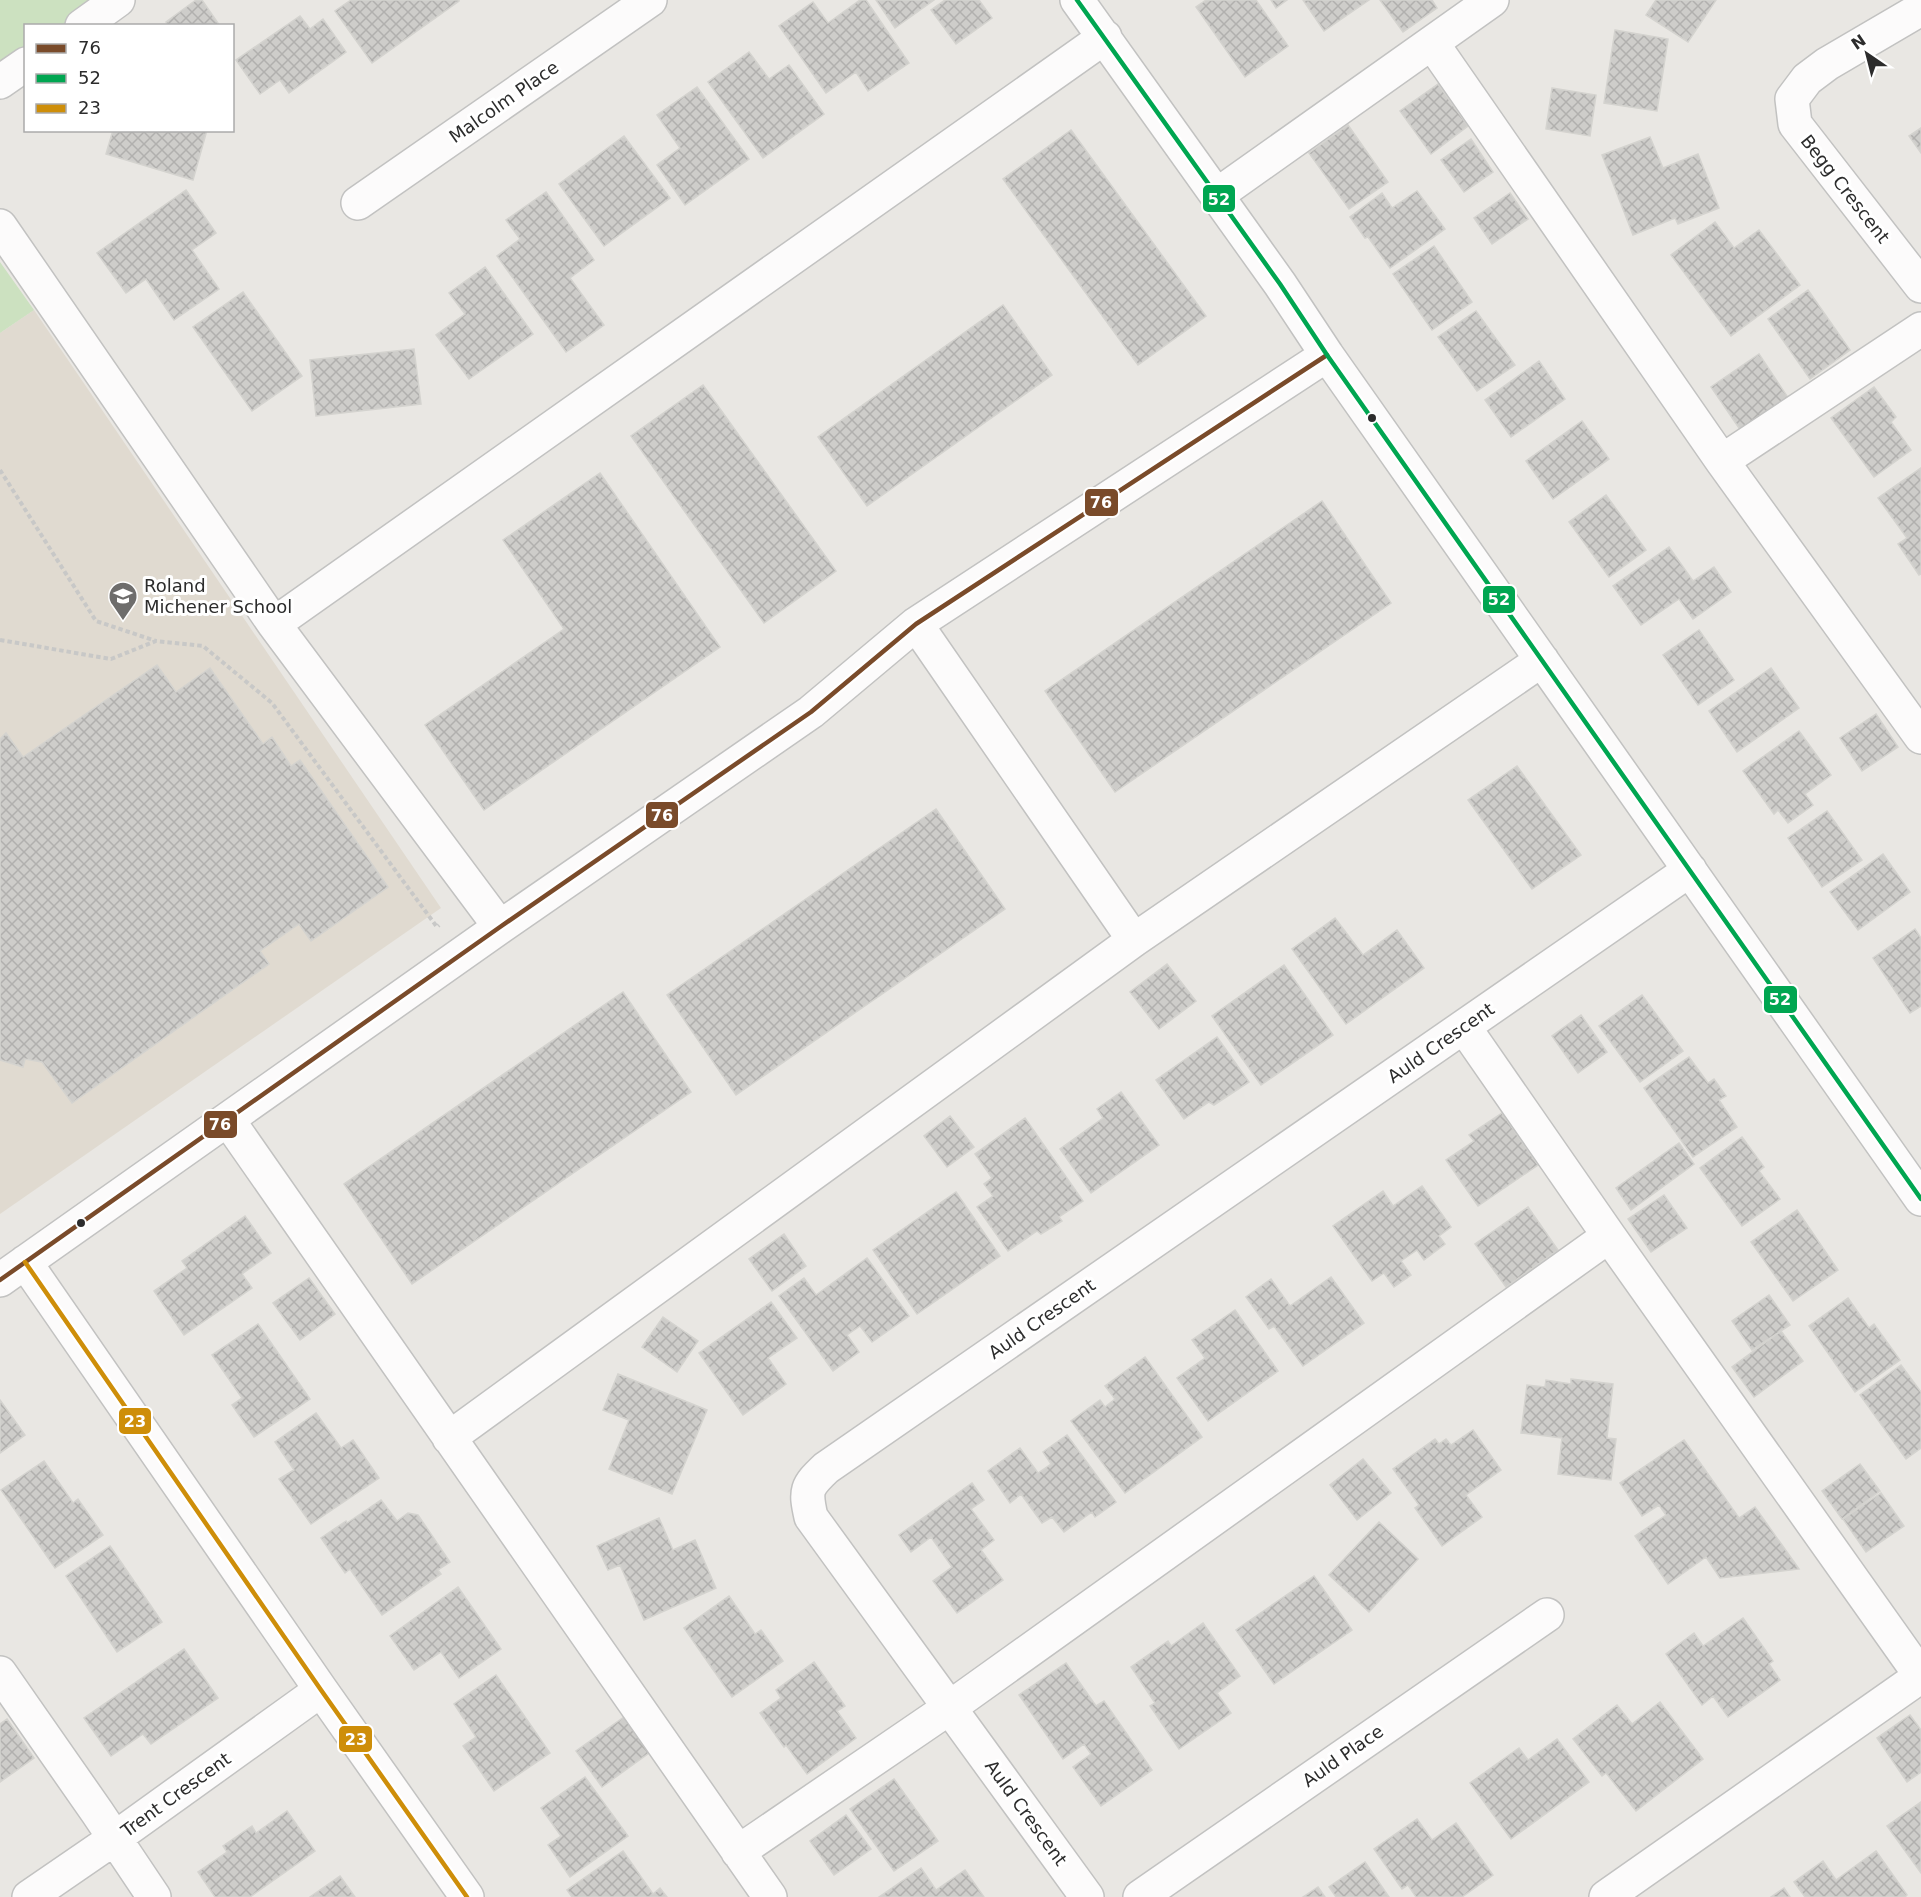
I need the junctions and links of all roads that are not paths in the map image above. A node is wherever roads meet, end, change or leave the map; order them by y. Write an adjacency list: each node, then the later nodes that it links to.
1 (118, 0): 6 (street)
2 (650, 0): 12 (street, Malcolm Place)
3 (1077, 0): 7 (street)
4 (1492, 0): 8 (street)
5 (1921, 9): 14 (street, Begg Crescent)
6 (85, 24)
7 (1105, 37): 11 (street); 18 (street)
8 (1432, 43): 11 (street); 17 (street)
9 (24, 65): 10 (street)
10 (0, 82)
11 (1217, 195): 16 (street)
12 (358, 203)
13 (0, 226): 18 (street)
14 (1921, 286)
15 (1921, 329): 17 (street)
16 (1327, 355): 19 (street); 20 (street)
17 (1722, 461): 21 (street)
18 (274, 624): 23 (street)
19 (916, 624): 23 (street); 24 (street)
20 (1542, 660): 22 (street); 24 (street)
21 (1921, 737)
22 (1690, 870): 25 (street, Auld Crescent); 27 (street)
23 (500, 927): 26 (street)
24 (1134, 940): 30 (street)
25 (1464, 1027): 28 (street); 35 (street, Auld Crescent)
26 (228, 1120): 29 (street); 30 (street)
27 (1921, 1199)
28 (1609, 1236): 33 (street); 35 (street)
29 (12, 1271): 34 (street)
30 (449, 1438): 37 (street)
31 (1546, 1615): 43 (street, Auld Place)
32 (0, 1673): 36 (street)
33 (1921, 1676): 44 (street)
34 (321, 1690): 36 (street, Trent Crescent); 40 (street)
35 (949, 1708): 37 (street); 42 (street, Auld Crescent)
36 (115, 1838): 38 (street, Trent Crescent); 39 (street)
37 (738, 1852): 41 (street)
38 (29, 1897)
39 (154, 1897)
40 (467, 1897)
41 (770, 1897)
42 (1088, 1897)
43 (1140, 1897)
44 (1606, 1897)

